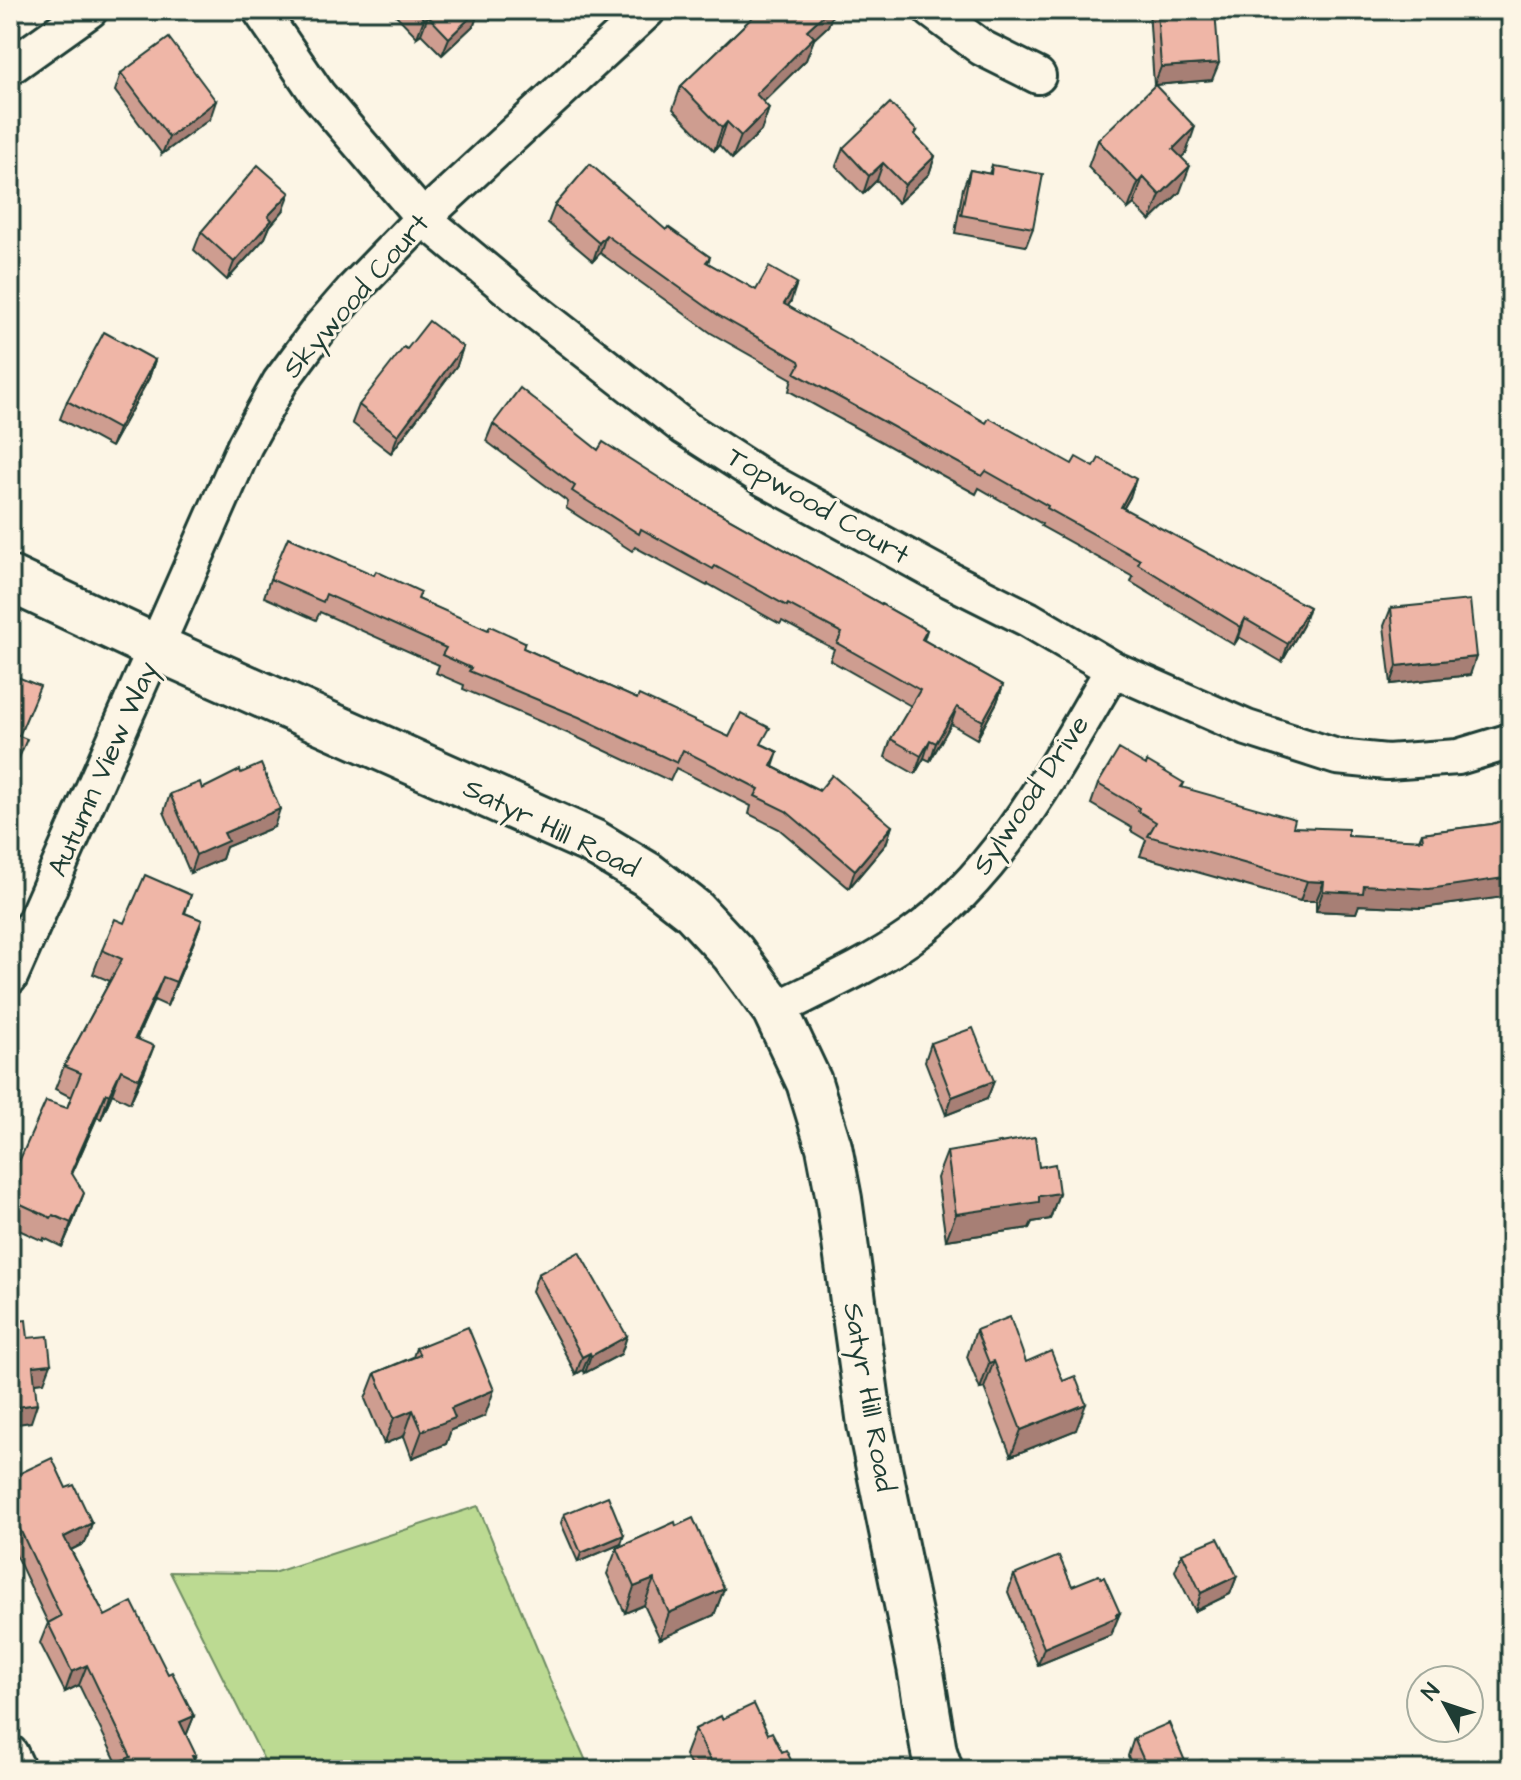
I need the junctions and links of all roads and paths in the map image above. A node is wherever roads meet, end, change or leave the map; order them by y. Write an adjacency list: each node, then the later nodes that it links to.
1 (90, 10): 5 (street)
2 (260, 10): 7 (street, Topwood Court)
3 (648, 10): 7 (street, Skywood Court)
4 (931, 10): 6 (street)
5 (10, 67)
6 (1038, 76)
7 (423, 218): 9 (street, Skywood Court); 10 (street, Topwood Court)
8 (10, 579): 9 (street, Satyr Hill Road)
9 (157, 648): 12 (street, Autumn View Way); 13 (street, Satyr Hill Road)
10 (1113, 669): 11 (street, Topwood Court); 13 (street, Sylwood Drive)
11 (1511, 741)
12 (10, 977)
13 (775, 1010): 16 (street, Satyr Hill Road)
14 (10, 1753): 15 (street)
15 (18, 1770)
16 (940, 1770)

